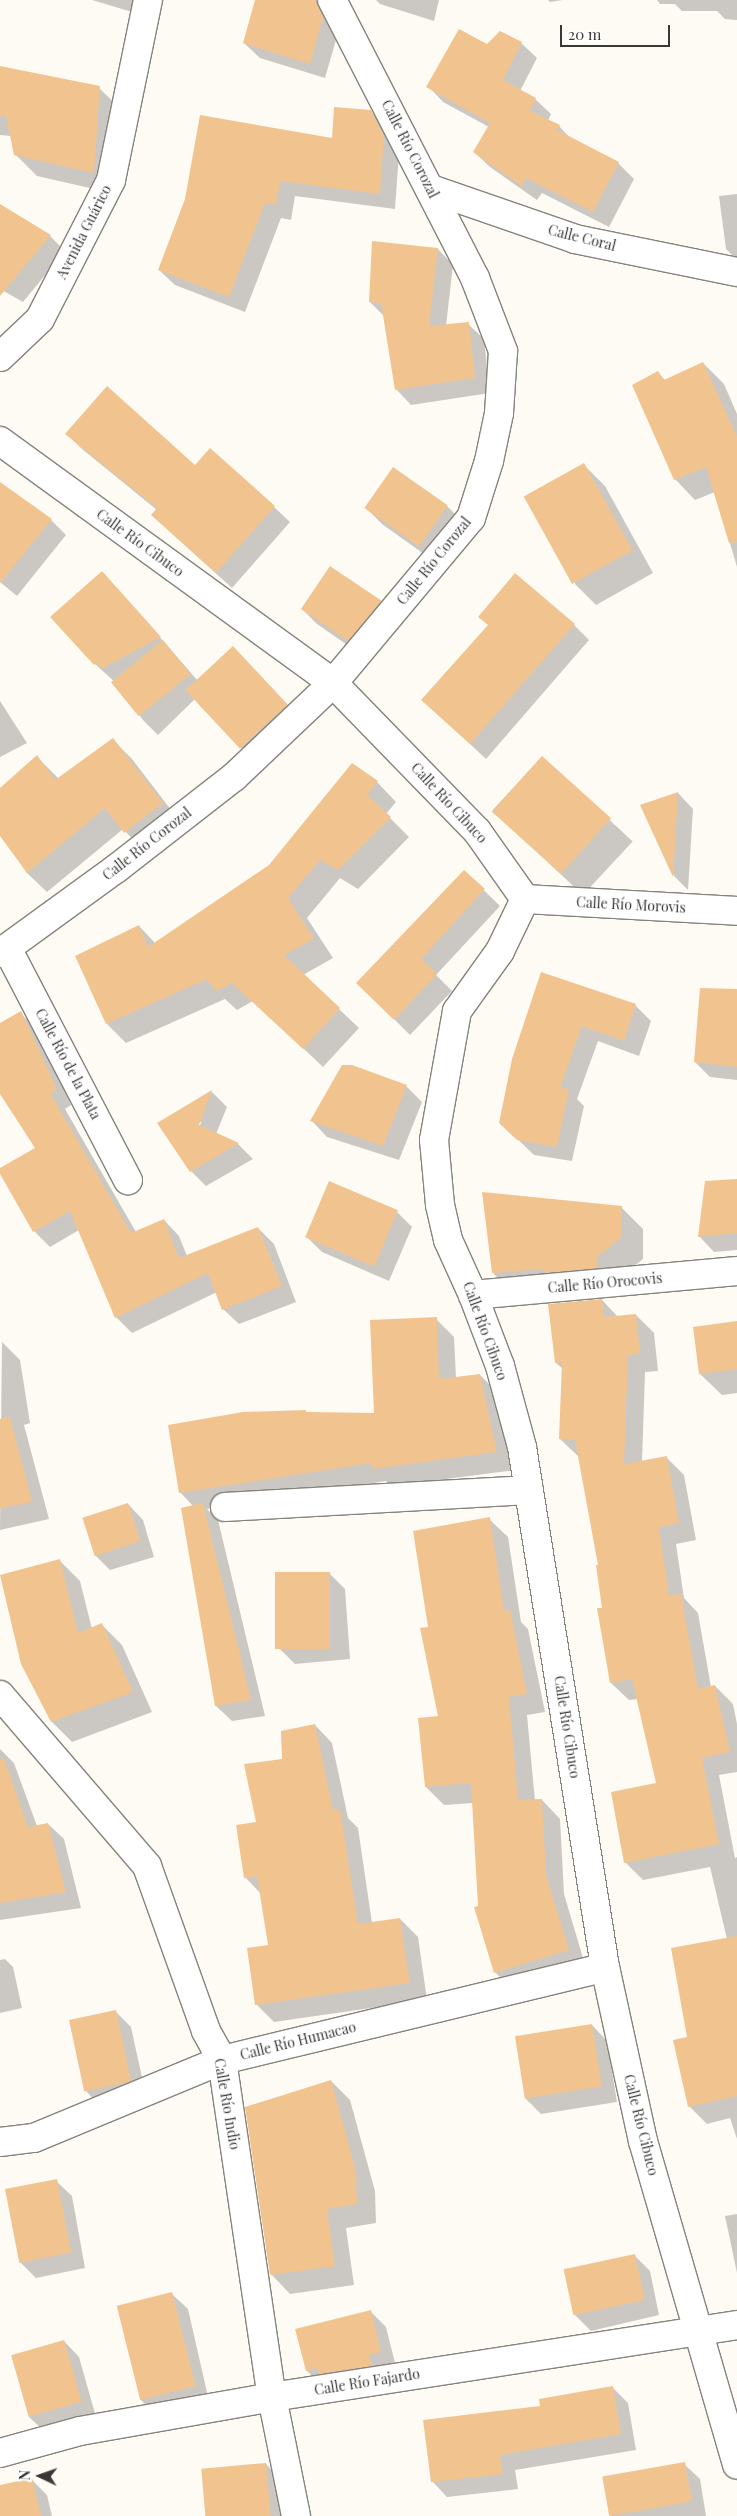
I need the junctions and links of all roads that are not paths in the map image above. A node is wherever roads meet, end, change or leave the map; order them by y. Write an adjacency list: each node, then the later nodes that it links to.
1 (148, 0): 5 (street, Avenida Guárico)
2 (332, 0): 3 (street, Calle Río Corozal)
3 (431, 189): 4 (street, Calle Coral); 7 (street, Calle Río Corozal)
4 (737, 272)
5 (0, 357)
6 (0, 441): 7 (street, Calle Río Cibuco)
7 (333, 683): 8 (street, Calle Río Cibuco); 10 (street, Calle Río Corozal)
8 (525, 899): 9 (street, Calle Río Morovis); 13 (street, Calle Río Cibuco)
9 (737, 911)
10 (4, 951): 11 (street, Calle Río de la Plata)
11 (128, 1180)
12 (737, 1271): 13 (street, Calle Río Orocovis)
13 (473, 1295): 14 (street, Calle Río Cibuco)
14 (529, 1490): 15 (street); 17 (street, Calle Río Cibuco)
15 (225, 1507)
16 (0, 1695): 18 (street, Calle Río Indio)
17 (605, 1967): 18 (street, Calle Río Humacao); 21 (street, Calle Río Cibuco)
18 (222, 2060): 19 (street, Calle Río Humacao); 22 (street, Calle Río Indio)
19 (0, 2142)
20 (737, 2325): 21 (street, Calle Río Fajardo)
21 (697, 2332): 22 (street, Calle Río Fajardo); 24 (street, Calle Río Cibuco)
22 (272, 2397): 23 (street, Calle Río Fajardo); 25 (street, Calle Río Indio)
23 (0, 2453)
24 (737, 2465)
25 (296, 2516)

